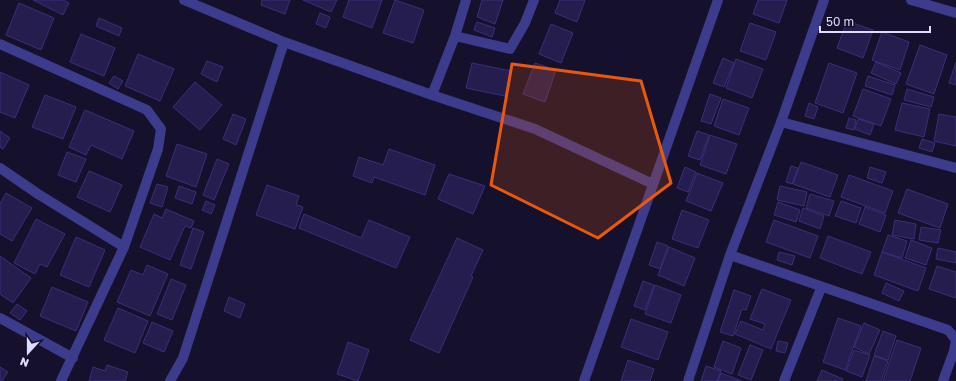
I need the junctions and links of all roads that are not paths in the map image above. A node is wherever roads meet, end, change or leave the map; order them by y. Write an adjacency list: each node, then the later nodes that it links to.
1 (184, 0): 9 (street)
2 (466, 0): 8 (street)
3 (534, 0): 8 (street)
4 (718, 0): 15 (street)
5 (824, 0): 12 (street)
6 (911, 0): 7 (street)
7 (956, 13)
8 (455, 36): 11 (street)
9 (284, 42): 11 (street); 23 (street)
10 (0, 44): 16 (street)
11 (432, 95): 15 (street)
12 (782, 122): 14 (street); 17 (street)
13 (0, 168): 16 (street)
14 (956, 168)
15 (653, 184): 24 (street)
16 (124, 247): 21 (street)
17 (730, 255): 18 (street); 25 (street)
18 (821, 288): 20 (street); 26 (street)
19 (0, 318): 21 (street)
20 (955, 337): 27 (street)
21 (73, 358): 22 (street)
22 (61, 381)
23 (170, 381)
24 (584, 381)
25 (688, 381)
26 (784, 381)
27 (943, 381)

